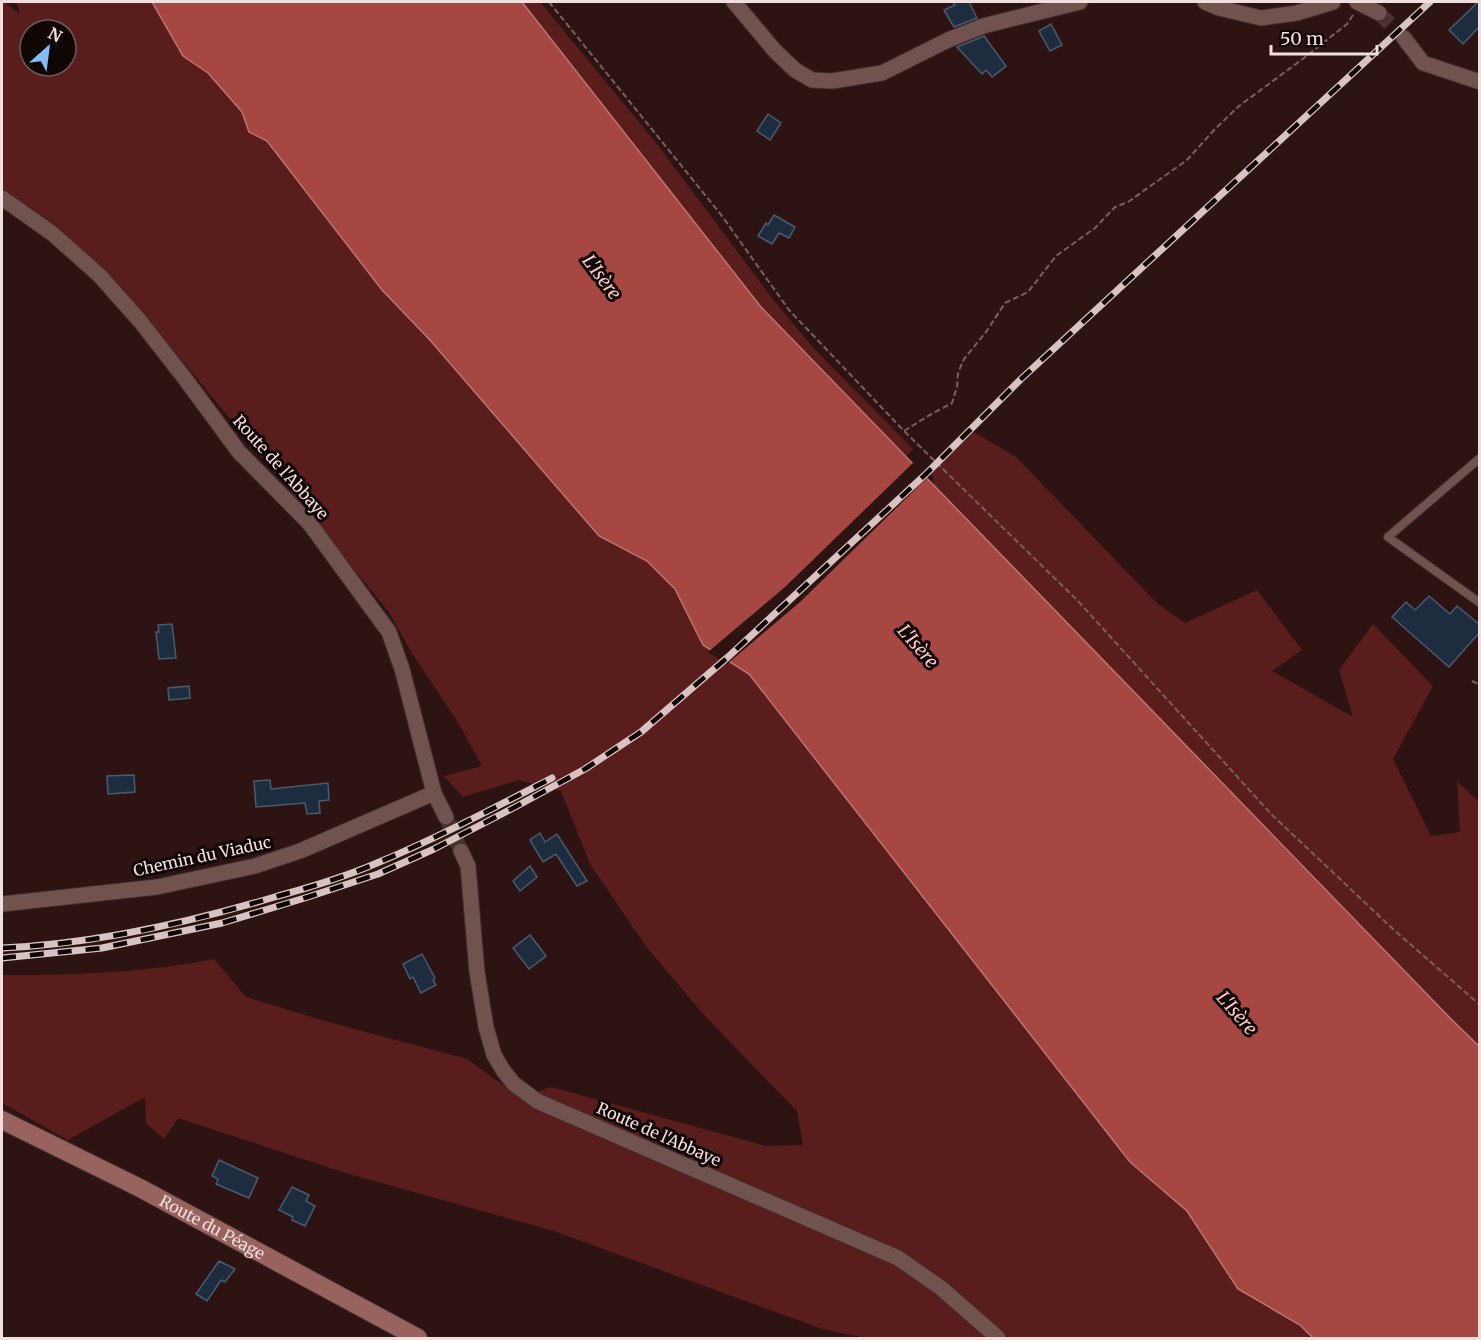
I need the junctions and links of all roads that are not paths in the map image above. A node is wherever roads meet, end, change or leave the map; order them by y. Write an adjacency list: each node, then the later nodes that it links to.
1 (734, 2): 2 (street)
2 (1080, 2)
3 (1206, 2): 4 (street)
4 (1333, 2)
5 (1359, 2): 6 (street)
6 (1379, 13)
7 (1404, 39): 8 (street)
8 (1479, 82)
9 (2, 198): 12 (street, Route de l'Abbaye)
10 (1479, 459): 11 (lane)
11 (1479, 603)
12 (434, 793): 13 (street, Route de l'Abbaye); 15 (street, Chemin du Viaduc)
13 (446, 817)
14 (461, 851): 18 (street, Route de l'Abbaye)
15 (2, 904)
16 (2, 1120): 17 (street, Route du Péage)
17 (418, 1338)
18 (998, 1338)

